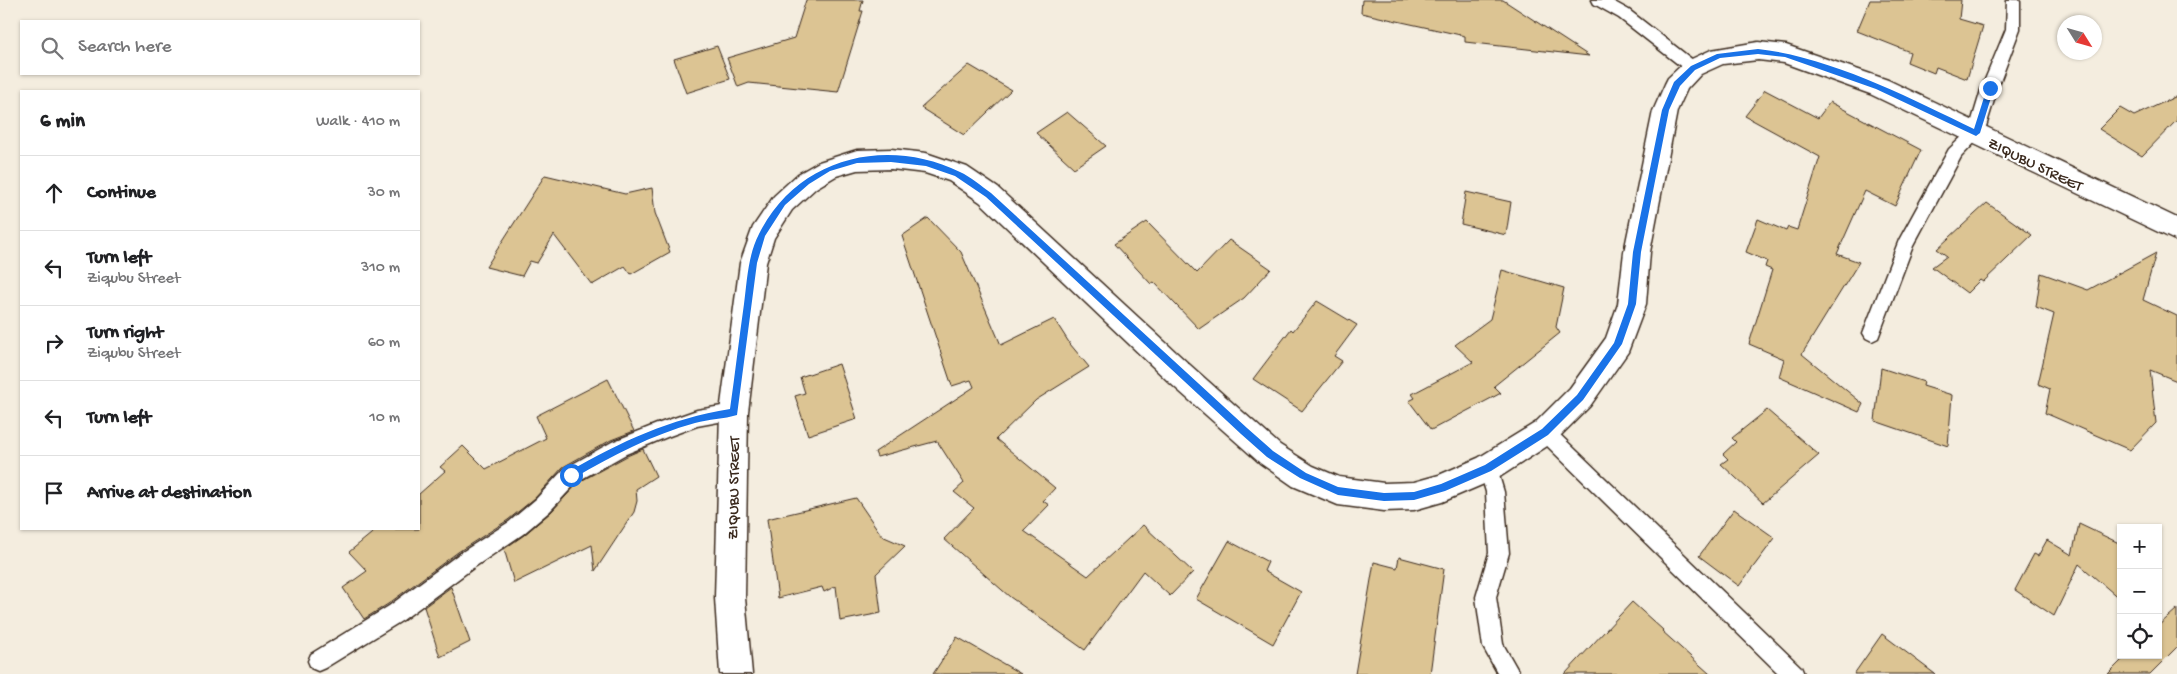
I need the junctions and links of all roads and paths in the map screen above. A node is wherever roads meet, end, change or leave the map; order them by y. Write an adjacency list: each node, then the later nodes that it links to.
1 (1599, 0): 3 (lane)
2 (2013, 2): 4 (lane)
3 (1693, 68): 4 (street, ZIQUBU STREET); 8 (street, ZIQUBU STREET)
4 (1976, 133): 5 (street, ZIQUBU STREET); 6 (lane)
5 (2177, 230)
6 (1872, 333)
7 (734, 412): 9 (street, ZIQUBU STREET); 10 (lane); 11 (street, ZIQUBU STREET)
8 (1545, 432): 9 (street, ZIQUBU STREET); 13 (lane)
9 (1488, 468): 12 (lane)
10 (318, 661)
11 (736, 674)
12 (1510, 674)
13 (1794, 674)

